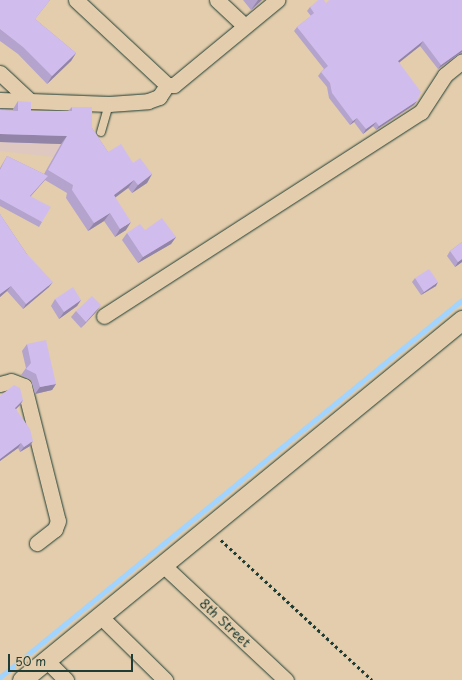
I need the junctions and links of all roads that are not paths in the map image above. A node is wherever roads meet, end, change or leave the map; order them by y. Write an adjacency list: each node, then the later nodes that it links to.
1 (76, 0): 7 (street)
2 (217, 0): 4 (street)
3 (277, 0): 4 (street)
4 (244, 26): 7 (street)
5 (462, 61): 12 (street)
6 (0, 73): 9 (street)
7 (167, 85): 10 (street)
8 (0, 100): 9 (street)
9 (30, 101): 10 (street)
10 (109, 104): 11 (lane)
11 (101, 132)
12 (104, 316)
13 (462, 320): 16 (street)
14 (0, 384): 15 (street)
15 (37, 543)
16 (164, 566): 17 (street); 22 (street, 8th Street)
17 (101, 617): 18 (street); 21 (street)
18 (47, 661): 19 (street); 20 (street)
19 (22, 680)
20 (66, 680)
21 (165, 680)
22 (286, 680)

